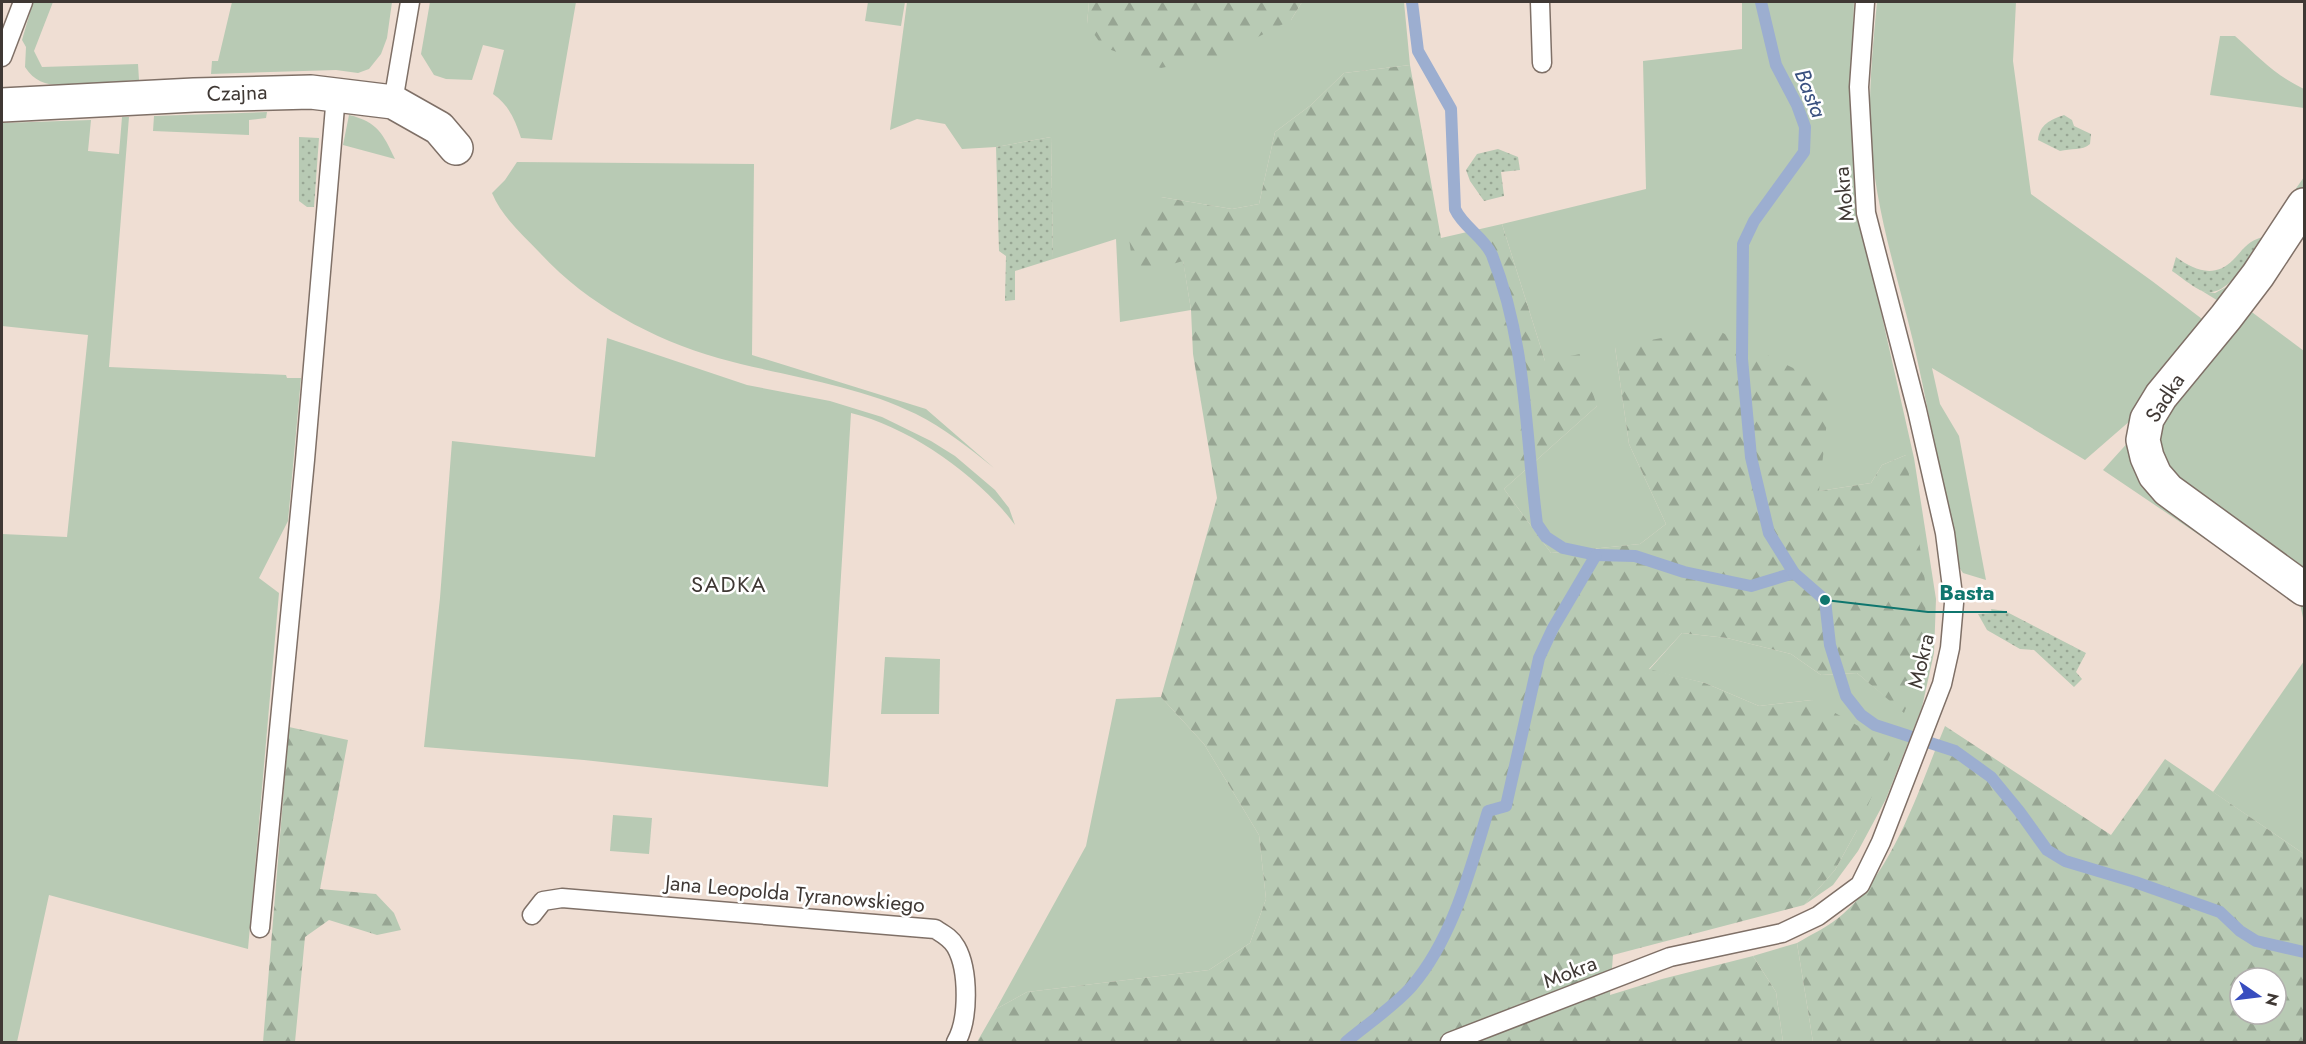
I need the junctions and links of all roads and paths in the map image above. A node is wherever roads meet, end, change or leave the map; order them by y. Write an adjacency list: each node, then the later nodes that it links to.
1 (23, 2): 5 (lane)
2 (410, 2): 8 (lane)
3 (1540, 2): 6 (lane)
4 (1865, 2): 16 (lane, Mokra)
5 (2, 57)
6 (1542, 63)
7 (336, 95): 8 (street, Czajna); 9 (street, Czajna); 14 (lane)
8 (393, 102): 10 (street, Czajna)
9 (2, 105)
10 (456, 148)
11 (2304, 205): 12 (street, Sadka)
12 (2304, 589)
13 (532, 915): 15 (lane, Jana Leopolda Tyranowskiego)
14 (260, 928)
15 (956, 1042)
16 (1450, 1042)

